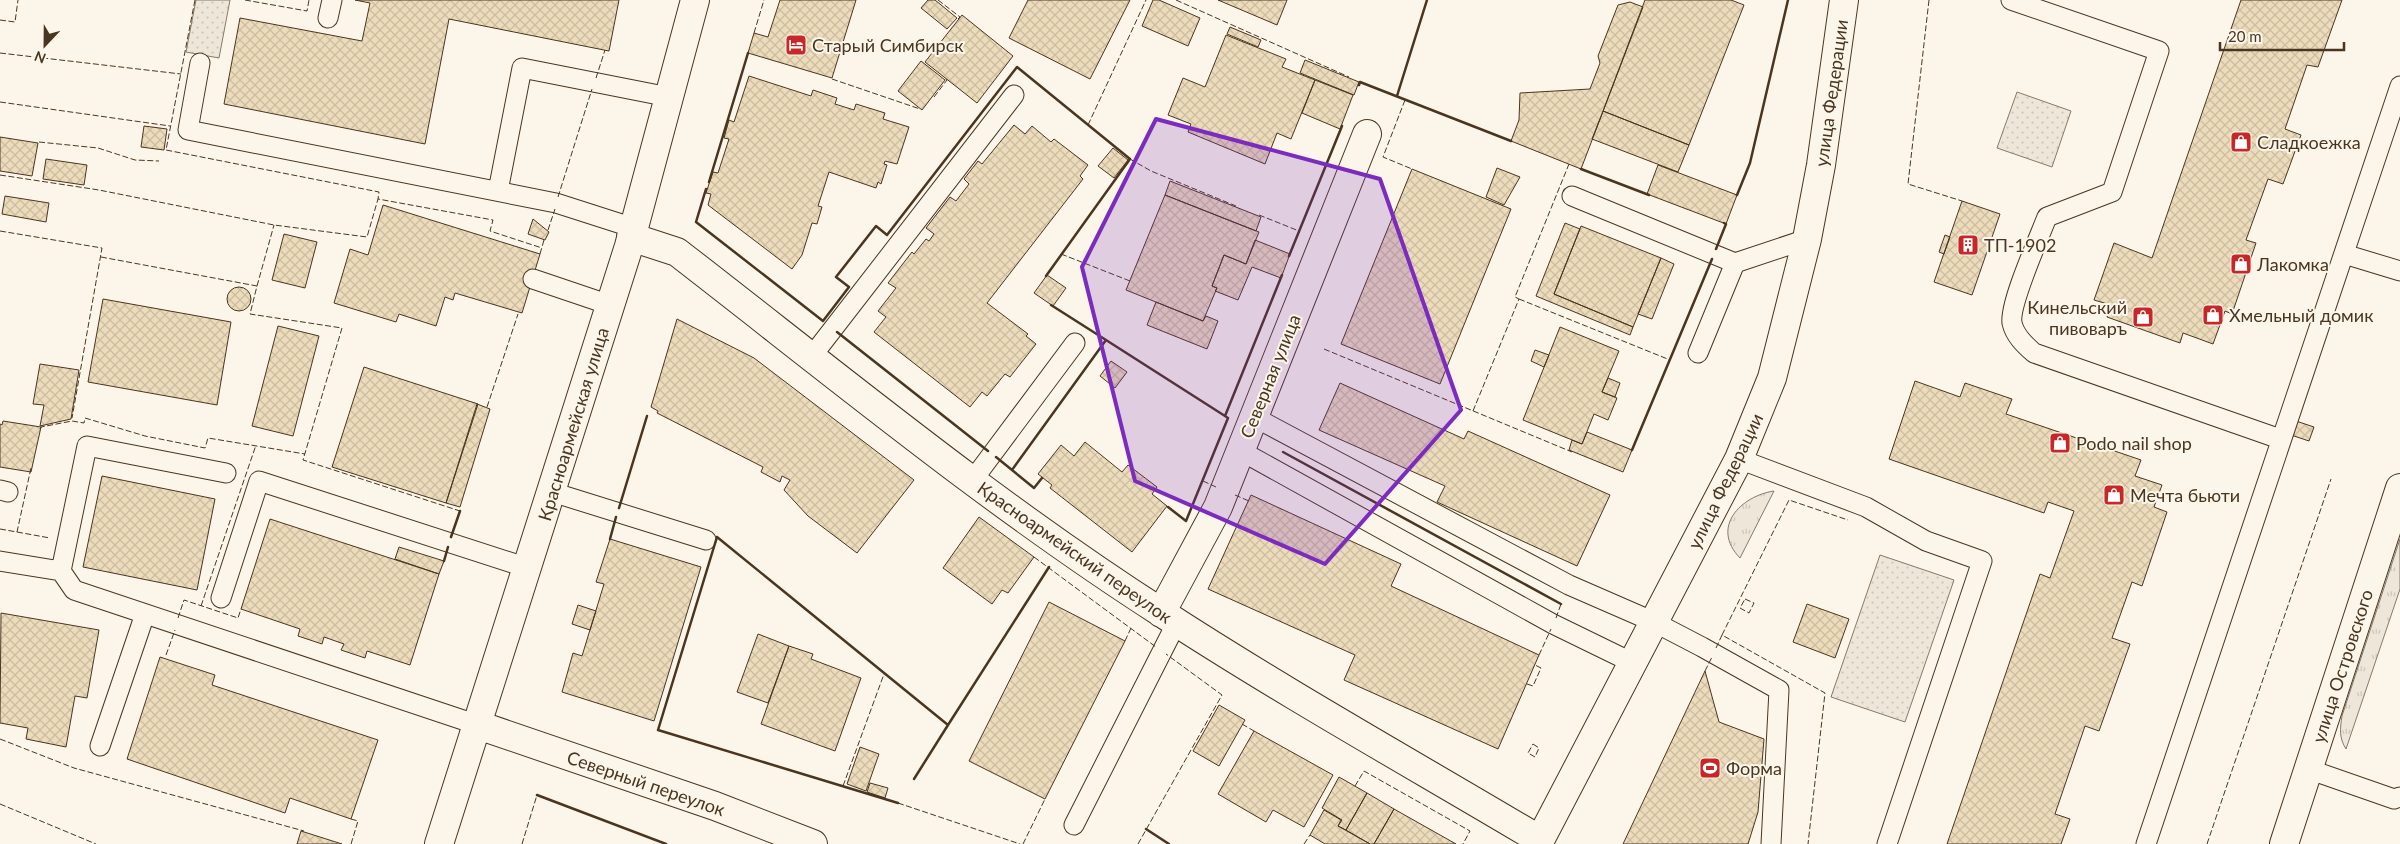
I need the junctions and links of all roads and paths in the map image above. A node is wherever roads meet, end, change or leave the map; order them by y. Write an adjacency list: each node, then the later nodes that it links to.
1 (695, 0): 7 (street, Красноармейская улица)
2 (1844, 0): 12 (street, улица Федерации)
3 (2011, 0): 22 (lane)
4 (200, 63): 9 (lane)
5 (2400, 86): 13 (lane)
6 (1014, 95): 20 (lane)
7 (669, 97): 9 (lane); 11 (street, Красноармейская улица)
8 (1367, 134): 21 (street, Северная улица)
9 (498, 192): 11 (lane)
10 (1572, 196): 14 (lane)
11 (632, 233): 17 (street, Красноармейская улица); 20 (street, Красноармейский переулок)
12 (1807, 239): 14 (lane); 24 (street, улица Федерации)
13 (2344, 254): 15 (lane); 22 (lane)
14 (1735, 263): 19 (lane)
15 (2400, 271)
16 (533, 279): 17 (lane)
17 (610, 305): 28 (street, Красноармейская улица)
18 (1075, 343): 26 (lane)
19 (1698, 353)
20 (812, 356): 26 (street, Красноармейский переулок)
21 (1254, 417): 23 (street, Северная улица); 36 (lane)
22 (2280, 439): 48 (lane)
23 (1241, 451): 35 (street, Северная улица); 37 (lane)
24 (1739, 459): 36 (street, улица Федерации); 47 (lane)
25 (226, 473): 32 (lane)
26 (972, 481): 35 (street, Красноармейский переулок)
27 (2400, 488): 40 (street, улица Островского)
28 (552, 492): 29 (lane); 31 (street, Красноармейская улица)
29 (706, 540)
30 (0, 561): 32 (lane)
31 (528, 568): 33 (lane); 38 (street, Красноармейская улица)
32 (61, 571): 34 (lane)
33 (221, 598)
34 (145, 614): 38 (lane); 39 (lane)
35 (1169, 617): 42 (lane); 43 (street, Красноармейский переулок)
36 (1654, 622): 37 (street, улица Федерации); 46 (lane)
37 (1632, 663): 43 (street, улица Федерации)
38 (478, 725): 44 (street, Красноармейская улица); 45 (street, Северный переулок)
39 (100, 746)
40 (2308, 769): 41 (lane); 49 (street, улица Островского)
41 (2400, 796)
42 (1074, 825)
43 (1539, 842)
44 (439, 844)
45 (813, 844)
46 (1771, 844)
47 (1887, 844)
48 (2146, 844)
49 (2284, 844)

